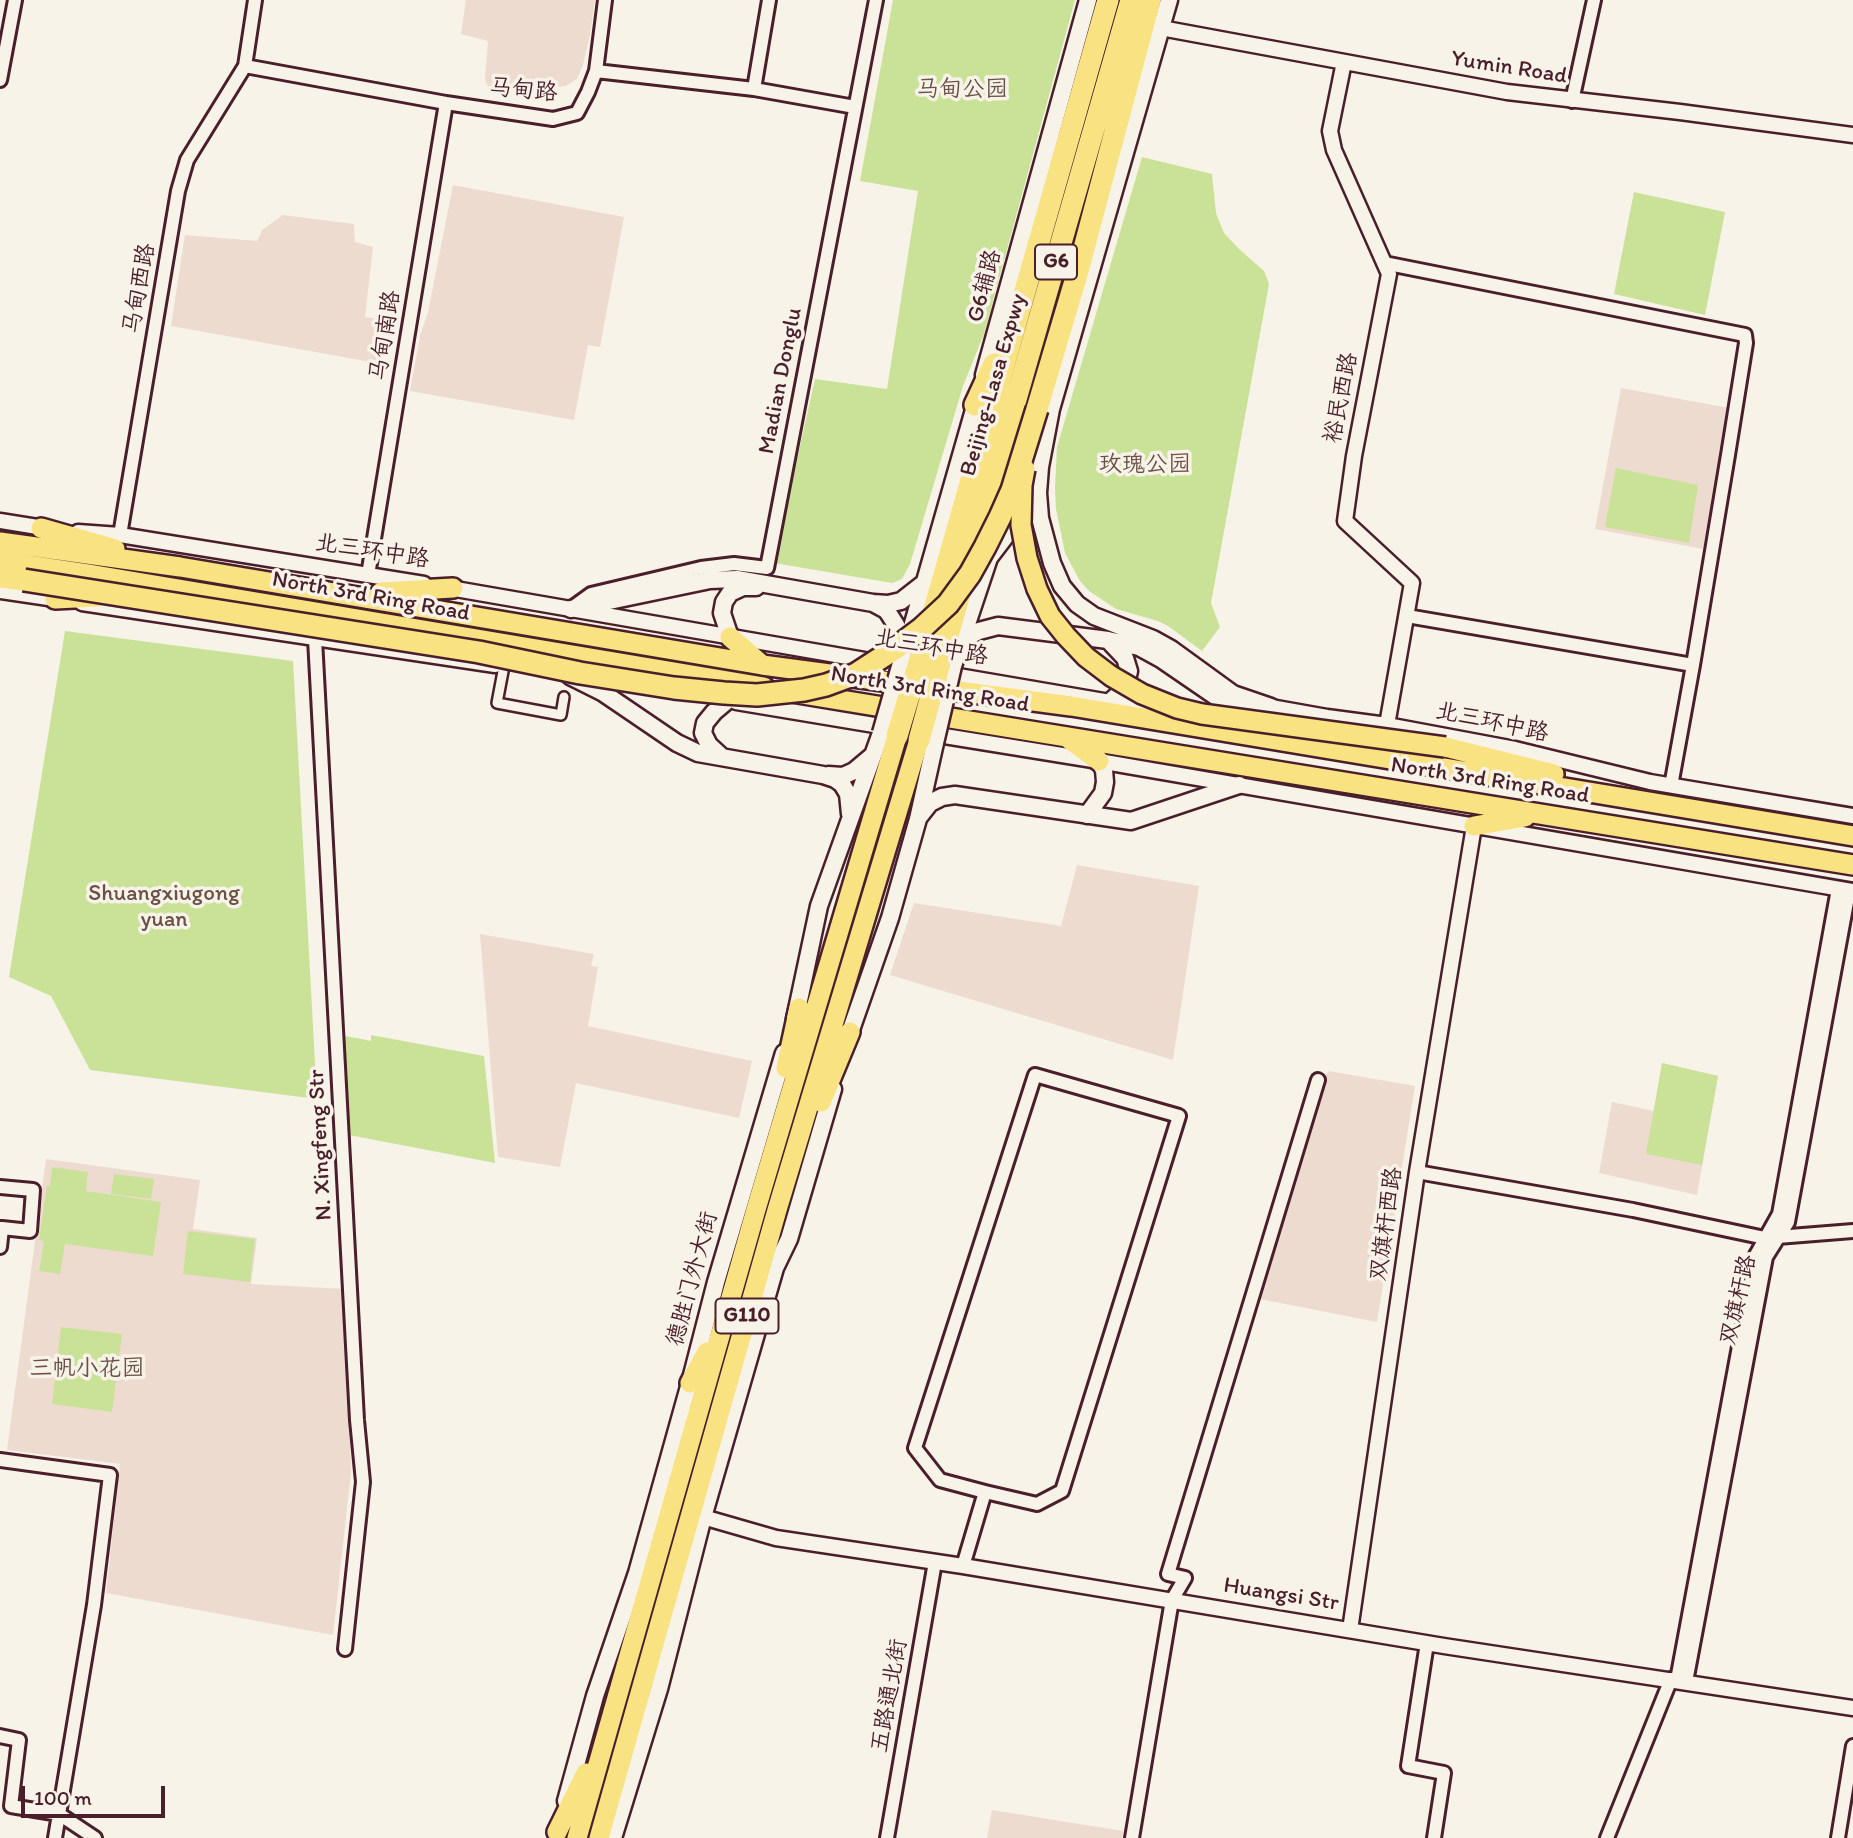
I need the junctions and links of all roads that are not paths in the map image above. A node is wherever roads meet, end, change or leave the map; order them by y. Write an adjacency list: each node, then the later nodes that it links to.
1 (15, 0): 15 (street)
2 (255, 0): 13 (street)
3 (605, 0): 14 (street)
4 (769, 0): 16 (street)
5 (876, 0): 19 (street, Madian Donglu)
6 (1131, 0): 26 (highway, Beijing-Lasa Expwy / G6)
7 (1150, 0): 24 (highway)
8 (1169, 0): 11 (main road)
9 (1594, 0): 17 (street)
10 (1102, 1): 22 (highway, Beijing-Lasa Expwy / G6); 23 (main road, G6辅路)
11 (1161, 28): 12 (street, Yumin Road); 24 (main road)
12 (1344, 62): 17 (street, Yumin Road); 21 (street, 裕民西路)
13 (245, 66): 18 (street, 马甸路); 29 (street, 马甸西路)
14 (596, 71): 16 (street); 18 (street, 马甸路)
15 (0, 80)
16 (754, 89): 19 (street)
17 (1572, 101): 20 (street, Yumin Road)
18 (446, 103): 34 (street, 马甸南路)
19 (855, 107): 45 (street, Madian Donglu)
20 (1853, 135)
21 (1384, 263): 46 (street, 裕民西路); 55 (street)
22 (1022, 305): 23 (highway); 52 (highway, Beijing-Lasa Expwy / G6)
23 (975, 405): 36 (main road, G6辅路)
24 (1044, 409): 25 (main road); 26 (highway); 35 (highway, bridge); 76 (highway, bridge)
25 (1038, 494): 44 (main road); 64 (main road)
26 (990, 495): 52 (highway, Beijing-Lasa Expwy / G6)
27 (0, 521): 28 (street, 北三环中路)
28 (41, 528): 29 (street, 北三环中路); 33 (highway)
29 (120, 536): 34 (street, 北三环中路)
30 (0, 542): 32 (highway, North 3rd Ring Road)
31 (0, 561): 32 (highway, North 3rd Ring Road)
32 (90, 565): 33 (highway, North 3rd Ring Road); 40 (highway, North 3rd Ring Road)
33 (180, 567): 41 (highway, North 3rd Ring Road)
34 (368, 575): 38 (street, 北三环中路)
35 (0, 577)
36 (924, 583): 43 (main road); 52 (main road, G6辅路)
37 (778, 586): 43 (main road); 45 (main road); 49 (main road)
38 (453, 588): 41 (highway); 45 (street, 北三环中路)
39 (0, 591): 42 (street)
40 (191, 591): 42 (highway); 47 (highway, North 3rd Ring Road)
41 (342, 593): 54 (highway, North 3rd Ring Road)
42 (55, 599): 50 (street)
43 (873, 603): 52 (main road)
44 (973, 604): 48 (main road); 52 (main road)
45 (571, 609): 49 (street, 北三环中路)
46 (1407, 616): 55 (street); 65 (street, 裕民西路)
47 (360, 620): 53 (highway); 58 (highway, North 3rd Ring Road)
48 (998, 626): 51 (main road); 52 (main road)
49 (730, 636): 54 (highway); 61 (street, 北三环中路)
50 (314, 639): 53 (street); 106 (street, N. Xingfeng Str)
51 (1108, 640): 61 (main road); 63 (main road)
52 (934, 655): 66 (highway, G6, bridge); 68 (highway, G6, bridge)
53 (436, 656): 56 (street)
54 (762, 665): 62 (highway, North 3rd Ring Road)
55 (1693, 665): 76 (street)
56 (504, 666): 57 (street); 59 (street)
57 (570, 676): 60 (street); 70 (main road)
58 (765, 688): 60 (highway); 67 (highway, North 3rd Ring Road)
59 (564, 697)
60 (727, 701): 70 (main road); 71 (street)
61 (1110, 702): 62 (highway); 63 (street, 北三环中路)
62 (1070, 706): 76 (highway, North 3rd Ring Road)
63 (1231, 707): 64 (street, 北三环中路)
64 (1271, 707): 65 (street, 北三环中路)
65 (1387, 725): 76 (street, 北三环中路)
66 (889, 735): 69 (main road, 德胜门外大街); 91 (highway, 德胜门外大街 / G110)
67 (1066, 737): 71 (highway); 78 (highway, North 3rd Ring Road)
68 (927, 741): 72 (main road); 91 (highway, 德胜门外大街 / G110)
69 (874, 754): 73 (main road); 81 (main road, 德胜门外大街)
70 (721, 756): 73 (main road)
71 (1099, 761): 74 (street); 79 (main road)
72 (929, 767): 75 (main road); 80 (main road)
73 (823, 775): 81 (main road)
74 (1239, 785): 79 (main road); 82 (street)
75 (955, 795): 79 (main road); 80 (main road)
76 (1667, 795): 77 (street, 北三环中路); 83 (highway, North 3rd Ring Road)
77 (1853, 813)
78 (1544, 814): 82 (highway); 84 (highway, North 3rd Ring Road)
79 (1087, 815)
80 (918, 819): 87 (main road)
81 (850, 820): 86 (main road, 德胜门外大街)
82 (1474, 826): 85 (street); 89 (street, 双旗杆西路)
83 (1853, 836)
84 (1853, 865)
85 (1847, 890): 94 (street)
86 (799, 1008): 91 (highway); 97 (main road, 德胜门外大街)
87 (850, 1032): 91 (highway); 100 (main road)
88 (1318, 1080): 103 (street)
89 (1417, 1172): 94 (street); 104 (street, 双旗杆西路)
90 (0, 1187): 92 (street)
91 (767, 1208): 96 (highway, 德胜门外大街 / G110); 110 (highway, 德胜门外大街 / G110)
92 (1, 1228): 95 (street)
93 (1853, 1231): 94 (street)
94 (1772, 1238): 107 (street)
95 (0, 1247)
96 (725, 1317): 97 (highway); 109 (highway, 德胜门外大街 / G110)
97 (690, 1383): 114 (main road, 德胜门外大街)
98 (0, 1460): 113 (street)
99 (985, 1492): 99 (street); 102 (street)
100 (703, 1517): 101 (street, Huangsi Str); 119 (main road)
101 (935, 1562): 102 (street, Huangsi Str); 120 (street, 五路通北街)
102 (962, 1566): 103 (street, Huangsi Str)
103 (1172, 1600): 104 (street, Huangsi Str); 121 (street)
104 (1350, 1630): 105 (street, Huangsi Str)
105 (1427, 1643): 107 (street, Huangsi Str); 122 (street)
106 (345, 1649)
107 (1678, 1680): 108 (street, Huangsi Str); 123 (street)
108 (1853, 1708)
109 (607, 1731): 114 (highway); 117 (highway, 德胜门外大街 / G110)
110 (629, 1734): 118 (highway, 德胜门外大街 / G110); 119 (highway)
111 (0, 1736): 113 (street)
112 (1853, 1746): 124 (street)
113 (59, 1814): 115 (street); 116 (street)
114 (556, 1835)
115 (55, 1838)
116 (95, 1838)
117 (577, 1838)
118 (599, 1838)
119 (612, 1838)
120 (887, 1838)
121 (1132, 1838)
122 (1434, 1838)
123 (1607, 1838)
124 (1838, 1838)

